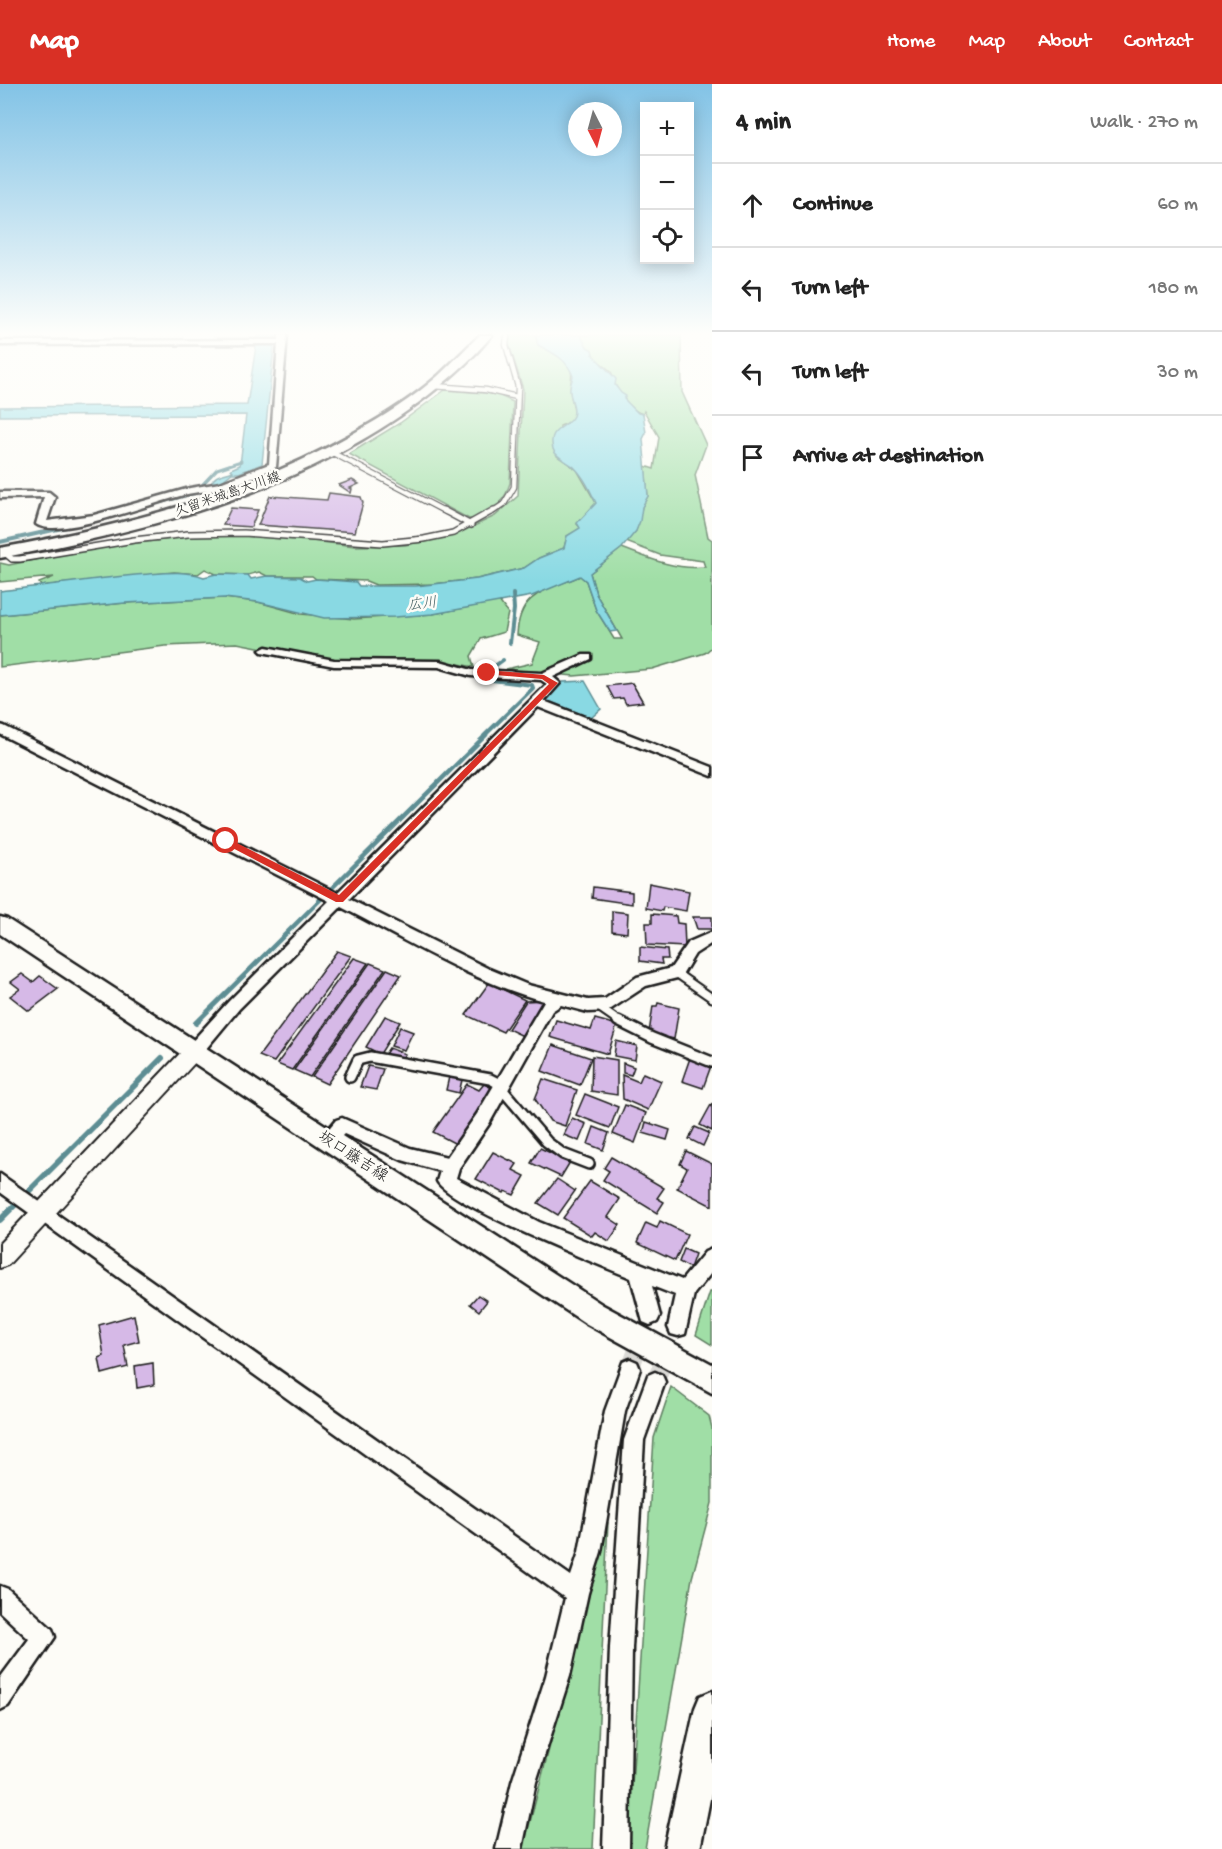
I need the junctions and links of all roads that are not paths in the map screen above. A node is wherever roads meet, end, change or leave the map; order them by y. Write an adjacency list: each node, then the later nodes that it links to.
1 (277, 417): 5 (street)
2 (389, 417): 4 (main road, 久留米城島大川線)
3 (516, 417): 6 (lane)
4 (331, 452): 6 (lane); 7 (main road, 久留米城島大川線)
5 (0, 495)
6 (471, 525): 7 (lane)
7 (2, 552)
8 (266, 650): 10 (street)
9 (588, 657): 10 (street)
10 (544, 677): 11 (street)
11 (536, 702): 13 (street); 14 (street)
12 (0, 729): 14 (street)
13 (712, 772)
14 (337, 899): 19 (street); 21 (street)
15 (0, 924): 21 (main road, 坂口藤吉線)
16 (712, 937): 17 (street)
17 (676, 973): 18 (lane); 20 (street)
18 (712, 998)
19 (559, 999): 20 (street); 24 (street)
20 (597, 1006): 22 (lane)
21 (194, 1051): 25 (main road, 坂口藤吉線); 29 (street)
22 (712, 1062)
23 (350, 1077): 24 (lane)
24 (501, 1087): 26 (lane); 27 (street)
25 (329, 1138): 27 (street); 38 (main road, 坂口藤吉線)
26 (589, 1164)
27 (450, 1165): 33 (street)
28 (0, 1182): 29 (street)
29 (43, 1213): 31 (street); 40 (street)
30 (712, 1248): 32 (street)
31 (0, 1258)
32 (708, 1262): 34 (street)
33 (639, 1271): 34 (street); 35 (street)
34 (686, 1290): 36 (street)
35 (650, 1316)
36 (678, 1327)
37 (630, 1370): 40 (street)
38 (712, 1379)
39 (655, 1382): 45 (street)
40 (577, 1593): 44 (street)
41 (0, 1597): 42 (street)
42 (0, 1698)
43 (712, 1708): 46 (main road)
44 (509, 1849)
45 (616, 1849)
46 (682, 1849)

